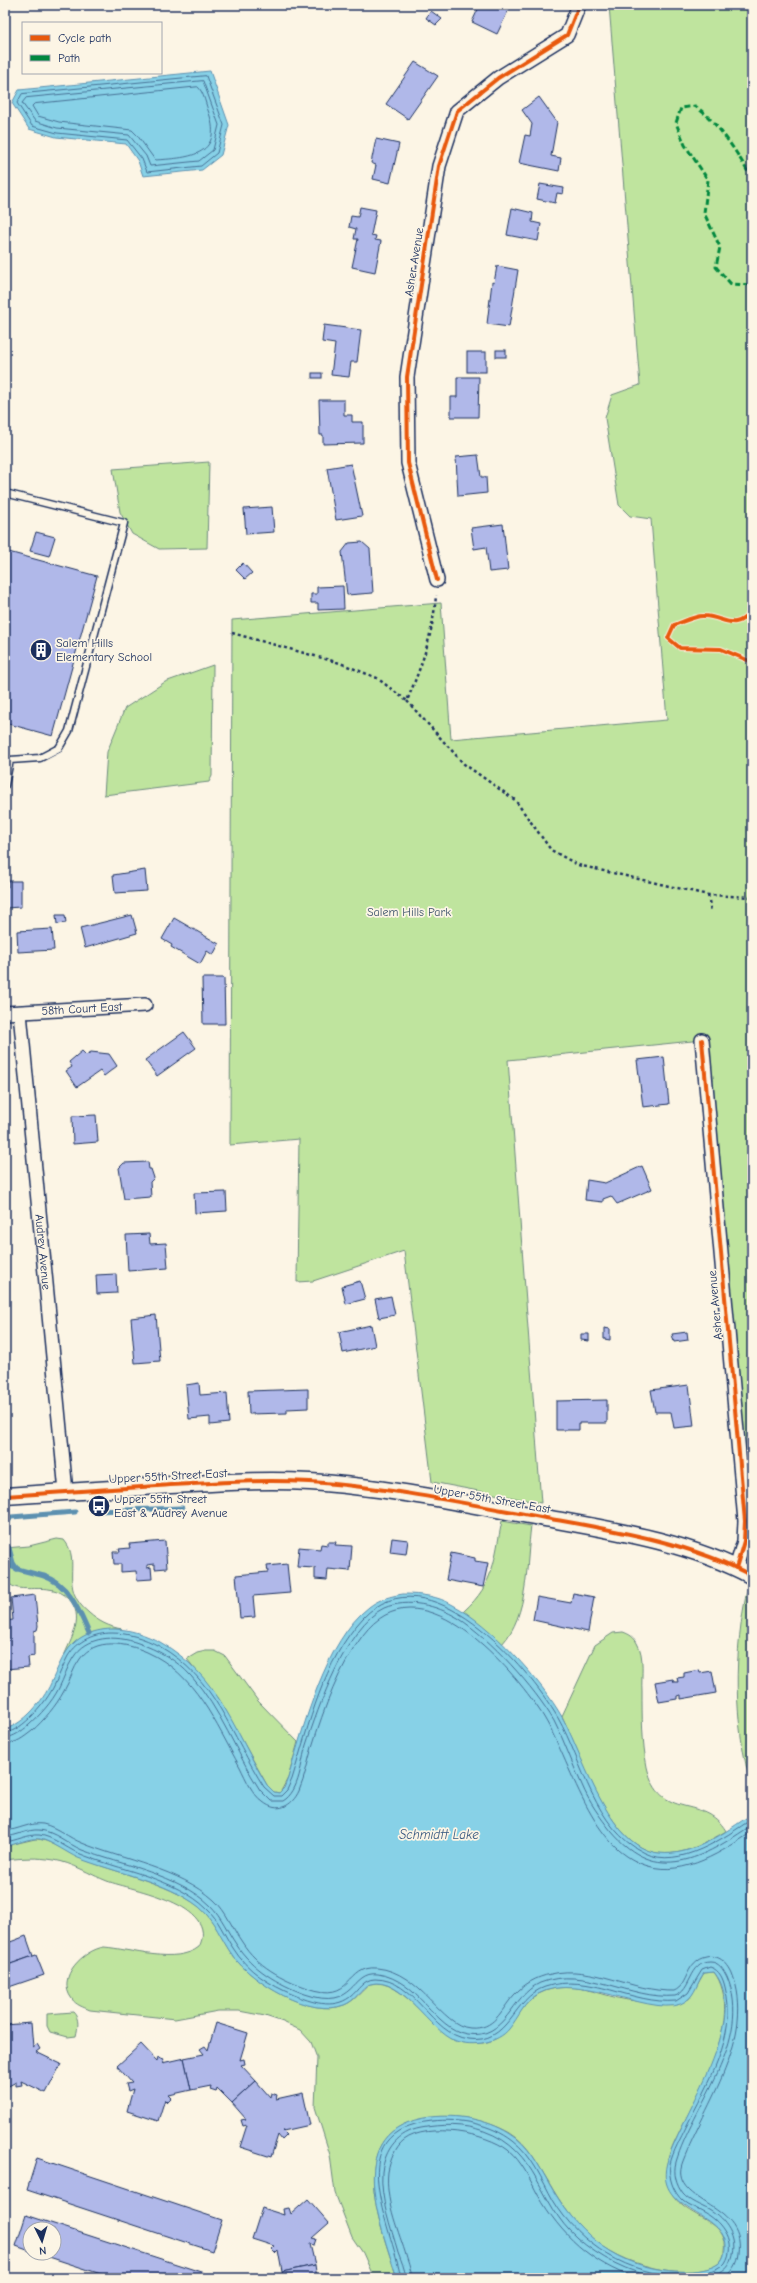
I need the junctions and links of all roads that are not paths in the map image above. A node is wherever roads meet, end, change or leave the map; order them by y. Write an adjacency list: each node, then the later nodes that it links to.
1 (579, 5): 3 (street, Asher Avenue)
2 (5, 493): 4 (lane)
3 (437, 580)
4 (5, 785)
5 (145, 1005): 6 (street, 58th Court East)
6 (20, 1012): 7 (street, 58th Court East); 9 (street, Audrey Avenue)
7 (5, 1013)
8 (702, 1040): 11 (street, Asher Avenue)
9 (66, 1492): 10 (street, Upper 55th Street East); 11 (street, Upper 55th Street East)
10 (5, 1496)
11 (736, 1568): 12 (street, Upper 55th Street East)
12 (752, 1576)

